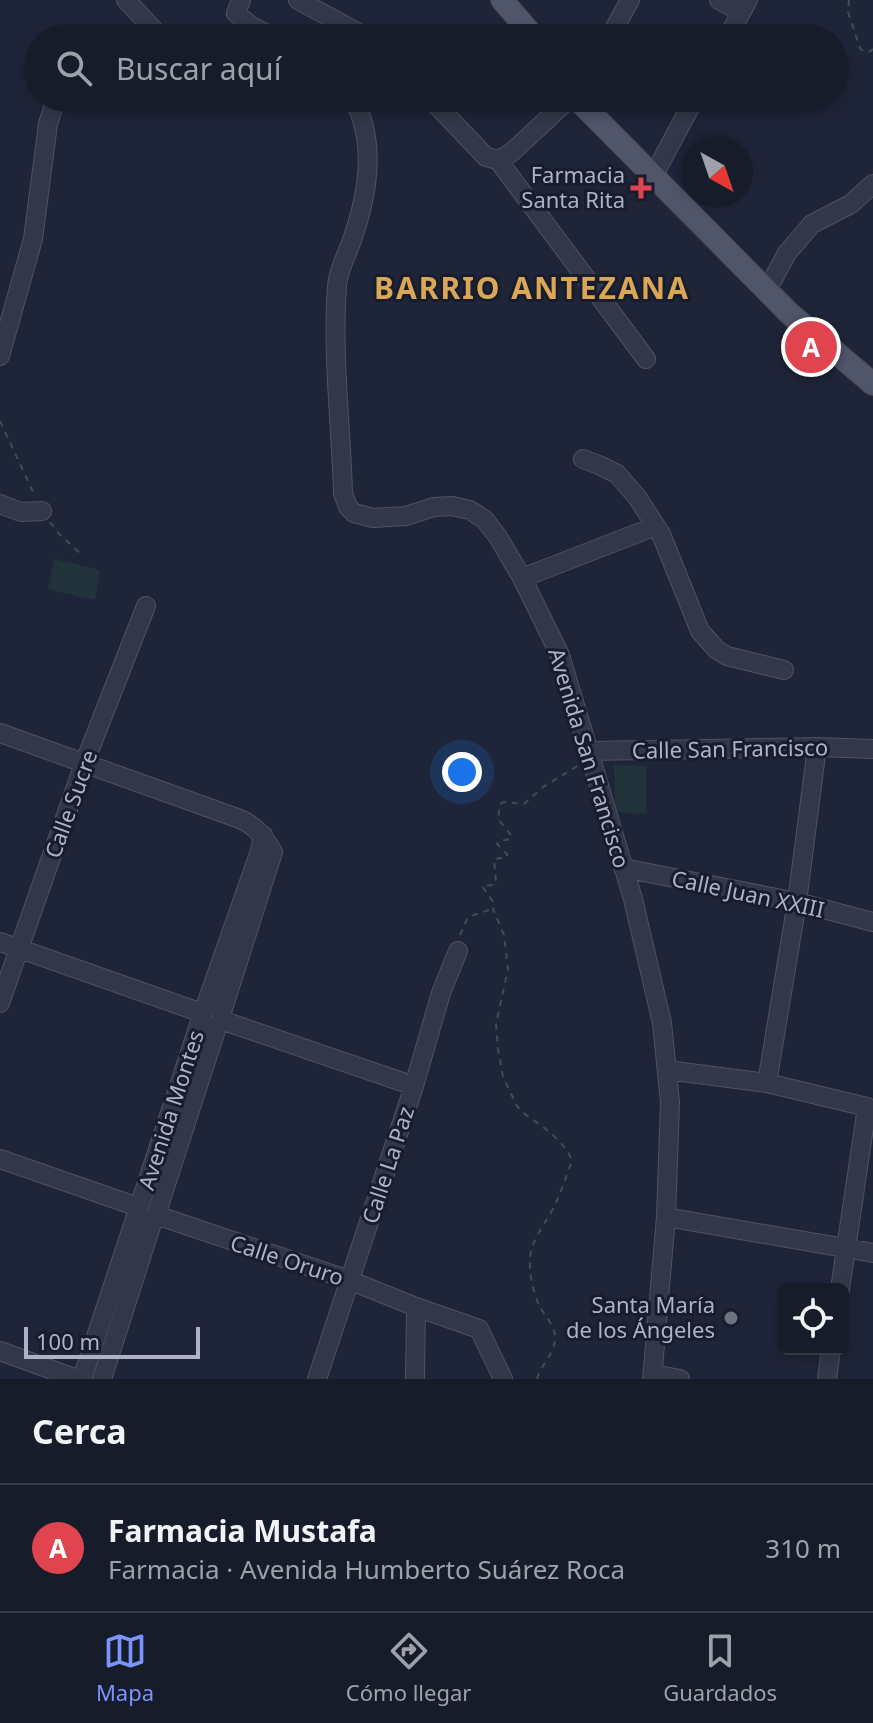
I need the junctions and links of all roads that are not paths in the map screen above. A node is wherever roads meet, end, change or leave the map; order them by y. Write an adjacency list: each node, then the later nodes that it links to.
1 (126, 0): 8 (street)
2 (241, 0): 9 (street)
3 (298, 0): 10 (street)
4 (630, 0): 13 (street)
5 (719, 0): 7 (street)
6 (502, 3): 11 (main road); 12 (main road)
7 (744, 6): 14 (street)
8 (148, 24)
9 (249, 24)
10 (342, 24)
11 (516, 24)
12 (522, 24)
13 (617, 24)
14 (734, 24)
15 (52, 112): 26 (street)
16 (358, 112): 35 (street, Avenida San Francisco)
17 (443, 112): 22 (street)
18 (557, 112): 22 (street)
19 (587, 112): 30 (main road)
20 (602, 112): 23 (main road)
21 (688, 112): 23 (street)
22 (498, 160): 28 (street)
23 (657, 169): 25 (main road)
24 (873, 184): 25 (street)
25 (772, 281): 29 (main road)
26 (6, 314): 27 (street)
27 (0, 356)
28 (646, 359)
29 (873, 369)
30 (873, 384)
31 (583, 459): 34 (street)
32 (0, 504): 33 (street)
33 (42, 511)
34 (656, 526): 35 (street); 37 (street)
35 (522, 578): 41 (street, Avenida San Francisco)
36 (146, 606): 42 (street, Calle Sucre)
37 (784, 670)
38 (0, 733): 42 (street)
39 (817, 747): 40 (street, Calle San Francisco); 41 (street, Calle San Francisco); 44 (street)
40 (873, 749)
41 (589, 754): 43 (street, Avenida San Francisco)
42 (84, 764): 47 (street, Calle Sucre); 50 (street, Avenida Montes)
43 (623, 868): 44 (street, Calle Juan XXIII); 51 (street, Avenida San Francisco)
44 (797, 902): 45 (street, Calle Juan XXIII); 52 (street)
45 (873, 922)
46 (0, 942): 47 (street)
47 (20, 948): 49 (street, Calle Sucre); 50 (street)
48 (458, 951): 53 (street, Calle La Paz)
49 (0, 1003)
50 (211, 1016): 53 (street); 56 (street, Avenida Montes)
51 (667, 1070): 52 (street); 57 (street, Avenida San Francisco)
52 (767, 1083): 54 (street)
53 (414, 1086): 60 (street, Calle La Paz)
54 (870, 1107): 58 (street)
55 (0, 1159): 56 (street, Calle Oruro)
56 (147, 1211): 60 (street, Calle Oruro); 66 (street, Avenida Montes); 67 (street, Avenida Montes)
57 (666, 1217): 58 (street); 65 (street, Avenida San Francisco)
58 (845, 1248): 59 (street); 61 (street)
59 (873, 1253)
60 (349, 1280): 62 (street, Calle Oruro); 68 (street, Calle La Paz)
61 (841, 1283)
62 (416, 1307): 69 (street); 70 (street, Calle Oruro)
63 (0, 1351): 66 (street)
64 (830, 1355): 72 (street)
65 (652, 1376): 71 (street)
66 (79, 1379)
67 (102, 1379)
68 (317, 1379)
69 (415, 1379)
70 (503, 1379)
71 (680, 1379)
72 (827, 1379)

